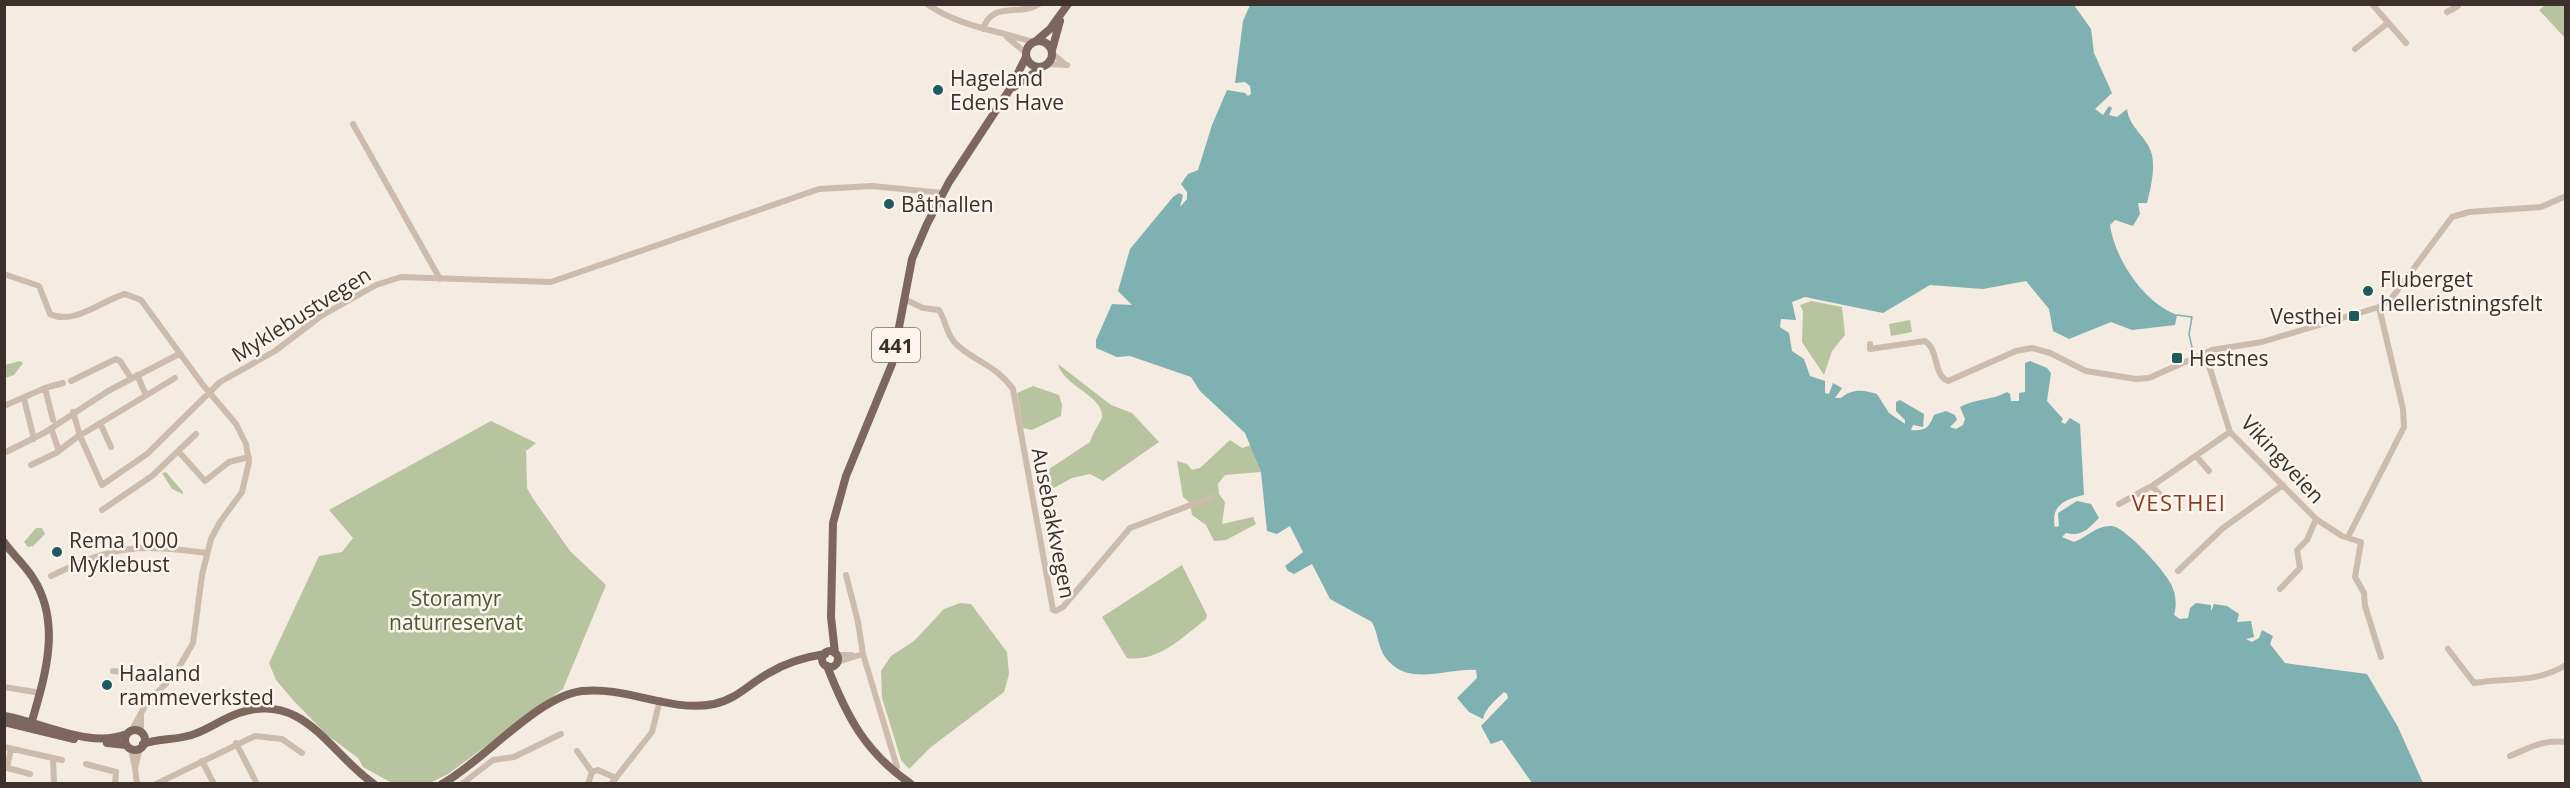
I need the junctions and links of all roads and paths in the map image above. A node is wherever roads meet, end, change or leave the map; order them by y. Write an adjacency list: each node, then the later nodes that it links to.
1 (927, 4): 7 (street)
2 (1039, 4): 5 (street)
3 (2372, 4): 6 (street)
4 (1068, 5): 10 (main road, 441); 13 (main road, 441)
5 (1000, 8): 7 (street); 8 (street)
6 (2388, 23): 11 (street); 12 (street)
7 (982, 29): 8 (street)
8 (990, 30): 9 (street)
9 (1004, 35): 10 (street); 14 (street)
10 (1034, 42): 13 (main road); 14 (main road, 441)
11 (2406, 44)
12 (2355, 49)
13 (1052, 52): 15 (main road, 441); 15 (street)
14 (1026, 55): 15 (main road); 16 (main road, 441)
15 (1045, 65): 16 (main road, 441)
16 (1010, 89): 18 (main road, 441)
17 (354, 124): 21 (street)
18 (943, 194): 21 (street, Myklebustvegen); 22 (main road, 441)
19 (2565, 196): 23 (street)
20 (4, 274): 25 (street)
21 (440, 279): 32 (street, Myklebustvegen)
22 (904, 299): 55 (street, Ausebakkvegen); 69 (main road, 441)
23 (2379, 307): 26 (street); 60 (street)
24 (1870, 344): 26 (street)
25 (178, 351): 27 (street); 32 (street)
26 (2205, 353): 40 (street, Vikingveien)
27 (134, 377): 29 (street); 33 (street); 36 (street)
28 (175, 378): 33 (street)
29 (71, 381)
30 (63, 383): 31 (street)
31 (45, 388): 34 (street); 37 (street)
32 (210, 393): 36 (street, Myklebustvegen); 50 (street)
33 (146, 395): 38 (street)
34 (24, 399): 35 (street); 44 (street)
35 (4, 406)
36 (74, 412): 39 (street)
37 (52, 420)
38 (100, 423): 41 (street); 45 (street)
39 (51, 428): 44 (street); 46 (street)
40 (2230, 432): 49 (street); 53 (street, Vikingveien)
41 (84, 433)
42 (196, 434): 47 (street)
43 (77, 437): 46 (street)
44 (33, 439): 48 (street)
45 (111, 447)
46 (59, 451): 51 (street)
47 (179, 452): 50 (street); 58 (street)
48 (4, 453)
49 (2196, 456): 52 (street); 54 (street)
50 (249, 457): 62 (street)
51 (31, 465)
52 (2209, 471)
53 (2283, 485): 59 (street, Vikingveien); 63 (street)
54 (2152, 486): 56 (street); 57 (street)
55 (1212, 496)
56 (2166, 501)
57 (2119, 504)
58 (102, 510)
59 (2316, 519): 60 (street, Vikingveien); 66 (street, Vikingveien)
60 (2345, 537): 70 (street)
61 (4, 542): 77 (main road)
62 (206, 556): 65 (street); 75 (street)
63 (2178, 572)
64 (846, 575): 68 (street)
65 (51, 576)
66 (2280, 589)
67 (2448, 649): 73 (street)
68 (859, 655): 69 (street); 95 (street)
69 (833, 657): 71 (main road); 72 (main road); 72 (main road, 441); 79 (main road, 441)
70 (2381, 657)
71 (789, 663): 72 (main road); 78 (main road)
72 (826, 665): 79 (main road, 441)
73 (2565, 665)
74 (113, 672): 75 (street)
75 (166, 684): 84 (street)
76 (4, 687): 77 (street)
77 (40, 696): 82 (main road)
78 (660, 700): 100 (street); 108 (main road)
79 (845, 708): 111 (main road, 441)
80 (4, 716): 82 (main road)
81 (4, 722): 82 (main road)
82 (34, 724): 84 (main road)
83 (561, 734): 109 (street)
84 (136, 740): 103 (street); 107 (main road)
85 (2565, 742): 90 (street)
86 (236, 743): 89 (street); 93 (street); 106 (street)
87 (8, 748): 91 (street); 96 (street)
88 (577, 751): 97 (street)
89 (302, 753)
90 (2510, 756)
91 (53, 758): 92 (street); 101 (street)
92 (62, 760)
93 (202, 761): 99 (street); 105 (street)
94 (86, 764): 102 (street)
95 (897, 766)
96 (6, 767): 98 (street)
97 (592, 772): 100 (street); 110 (street)
98 (30, 774)
99 (169, 781): 104 (street)
100 (613, 781)
101 (54, 783)
102 (115, 783)
103 (137, 783)
104 (156, 783)
105 (214, 783)
106 (257, 783)
107 (374, 783)
108 (442, 783)
109 (462, 783)
110 (588, 783)
111 (911, 783)

